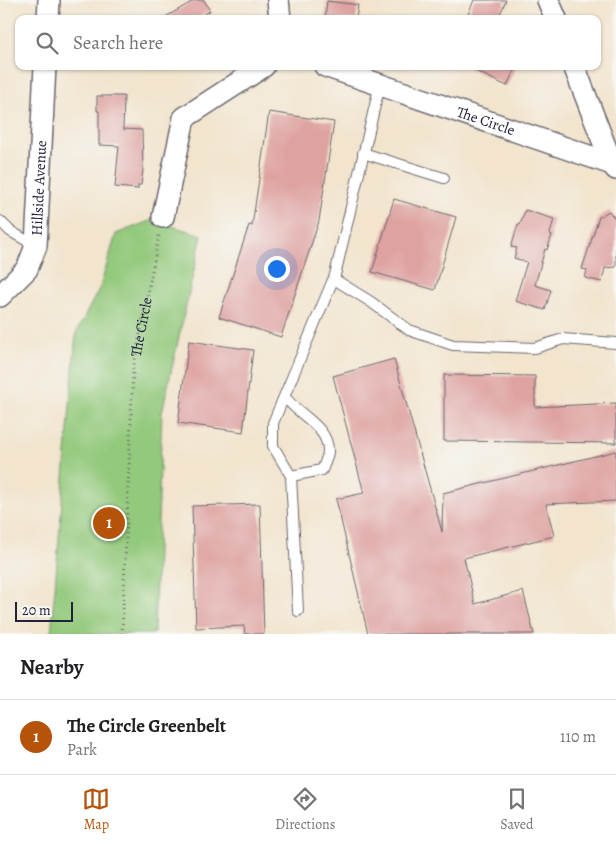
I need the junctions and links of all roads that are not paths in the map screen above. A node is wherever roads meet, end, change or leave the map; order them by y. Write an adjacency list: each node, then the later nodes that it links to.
1 (49, 0): 4 (street)
2 (278, 0): 5 (street)
3 (548, 0): 6 (street)
4 (48, 15)
5 (280, 15)
6 (554, 15)
7 (46, 70): 17 (street, Hillside Avenue)
8 (258, 70): 15 (street)
9 (337, 70): 11 (street, The Circle)
10 (576, 70): 13 (street)
11 (380, 84): 12 (lane); 13 (street, The Circle)
12 (363, 153): 14 (lane); 18 (lane)
13 (615, 163)
14 (444, 178)
15 (163, 217)
16 (0, 221): 17 (lane)
17 (36, 246): 19 (street, Hillside Avenue)
18 (334, 279): 20 (lane); 21 (lane)
19 (0, 296)
20 (616, 343)
21 (285, 397): 22 (lane); 22 (lane)
22 (291, 476): 23 (lane)
23 (298, 611)

